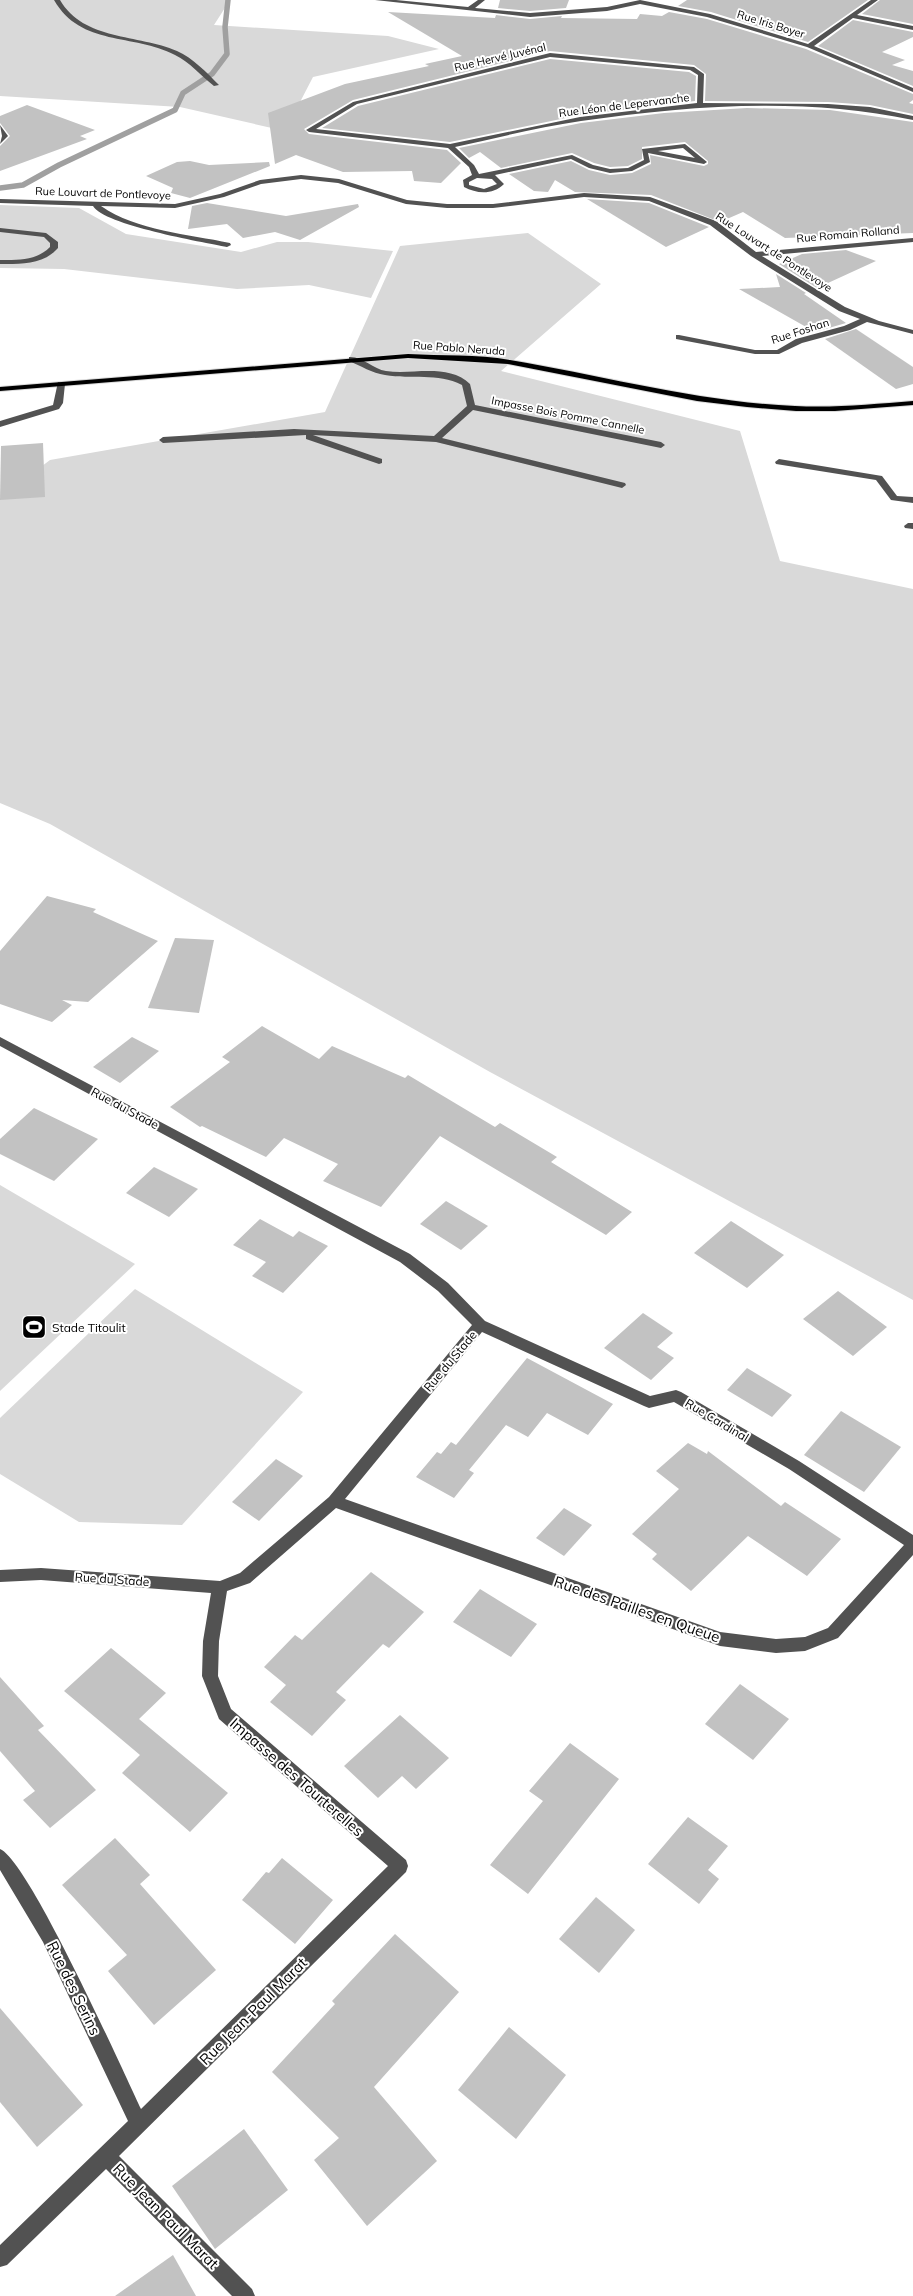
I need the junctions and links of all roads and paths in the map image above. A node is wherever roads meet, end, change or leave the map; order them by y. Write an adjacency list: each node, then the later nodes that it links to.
1 (57, 0): 10 (street)
2 (378, 0): 6 (street, Rue Iris Boyer)
3 (482, 0): 6 (street)
4 (875, 0): 7 (street)
5 (640, 1): 6 (street, Rue Iris Boyer); 9 (street, Rue Iris Boyer)
6 (469, 9)
7 (853, 16): 8 (street); 9 (street)
8 (913, 28)
9 (808, 46): 11 (street, Rue Iris Boyer)
10 (216, 85)
11 (913, 90)
12 (700, 106): 13 (street, Rue Léon de Lepervanche); 15 (street, Rue Hervé Juvénal); 17 (street, Rue Léon de Lepervanche)
13 (913, 118)
14 (0, 127): 16 (street)
15 (309, 130): 17 (street, Rue Léon de Lepervanche)
16 (0, 142)
17 (450, 146): 19 (street)
18 (644, 150): 18 (street); 19 (street)
19 (479, 176): 20 (street); 20 (street)
20 (485, 190): 23 (street)
21 (0, 201): 22 (street, Rue Louvart de Pontlevoye)
22 (98, 204): 23 (street, Rue Louvart de Pontlevoye); 26 (street)
23 (493, 206): 27 (street, Rue Louvart de Pontlevoye)
24 (0, 230): 28 (street)
25 (913, 240): 27 (street, Rue Romain Rolland)
26 (227, 245)
27 (754, 254): 29 (street, Rue Louvart de Pontlevoye)
28 (0, 262)
29 (867, 320): 30 (street, Rue Louvart de Pontlevoye); 31 (street, Rue Foshan)
30 (913, 332)
31 (679, 337)
32 (352, 359): 33 (main road, Rue Pablo Neruda); 35 (main road, Rue Pablo Neruda); 36 (street)
33 (61, 384): 34 (main road, Rue Pablo Neruda); 37 (street)
34 (0, 389)
35 (913, 403)
36 (472, 407): 39 (street); 41 (street, Impasse Bois Pomme Cannelle)
37 (0, 424)
38 (294, 432): 39 (street); 40 (street); 42 (street)
39 (436, 439): 44 (street)
40 (163, 440)
41 (661, 445)
42 (379, 461)
43 (779, 462): 45 (street)
44 (622, 485)
45 (913, 500)
46 (0, 1041): 47 (street, Rue du Stade)
47 (480, 1325): 48 (street, Rue du Stade); 49 (street, Rue Cardinal)
48 (334, 1501): 49 (street, Rue des Pailles en Queue); 51 (street, Rue du Stade)
49 (913, 1544)
50 (0, 1576): 51 (street, Rue du Stade)
51 (220, 1587): 53 (street, Impasse des Tourterelles)
52 (0, 1857): 54 (street, Rue des Serins)
53 (400, 1866): 54 (street, Rue Jean-Paul Marat)
54 (139, 2124): 55 (street, Rue Jean-Paul Marat)
55 (106, 2156): 56 (street, Rue Jean Paul Marat); 57 (street, Rue Jean Paul Marat)
56 (0, 2258)
57 (246, 2296)

